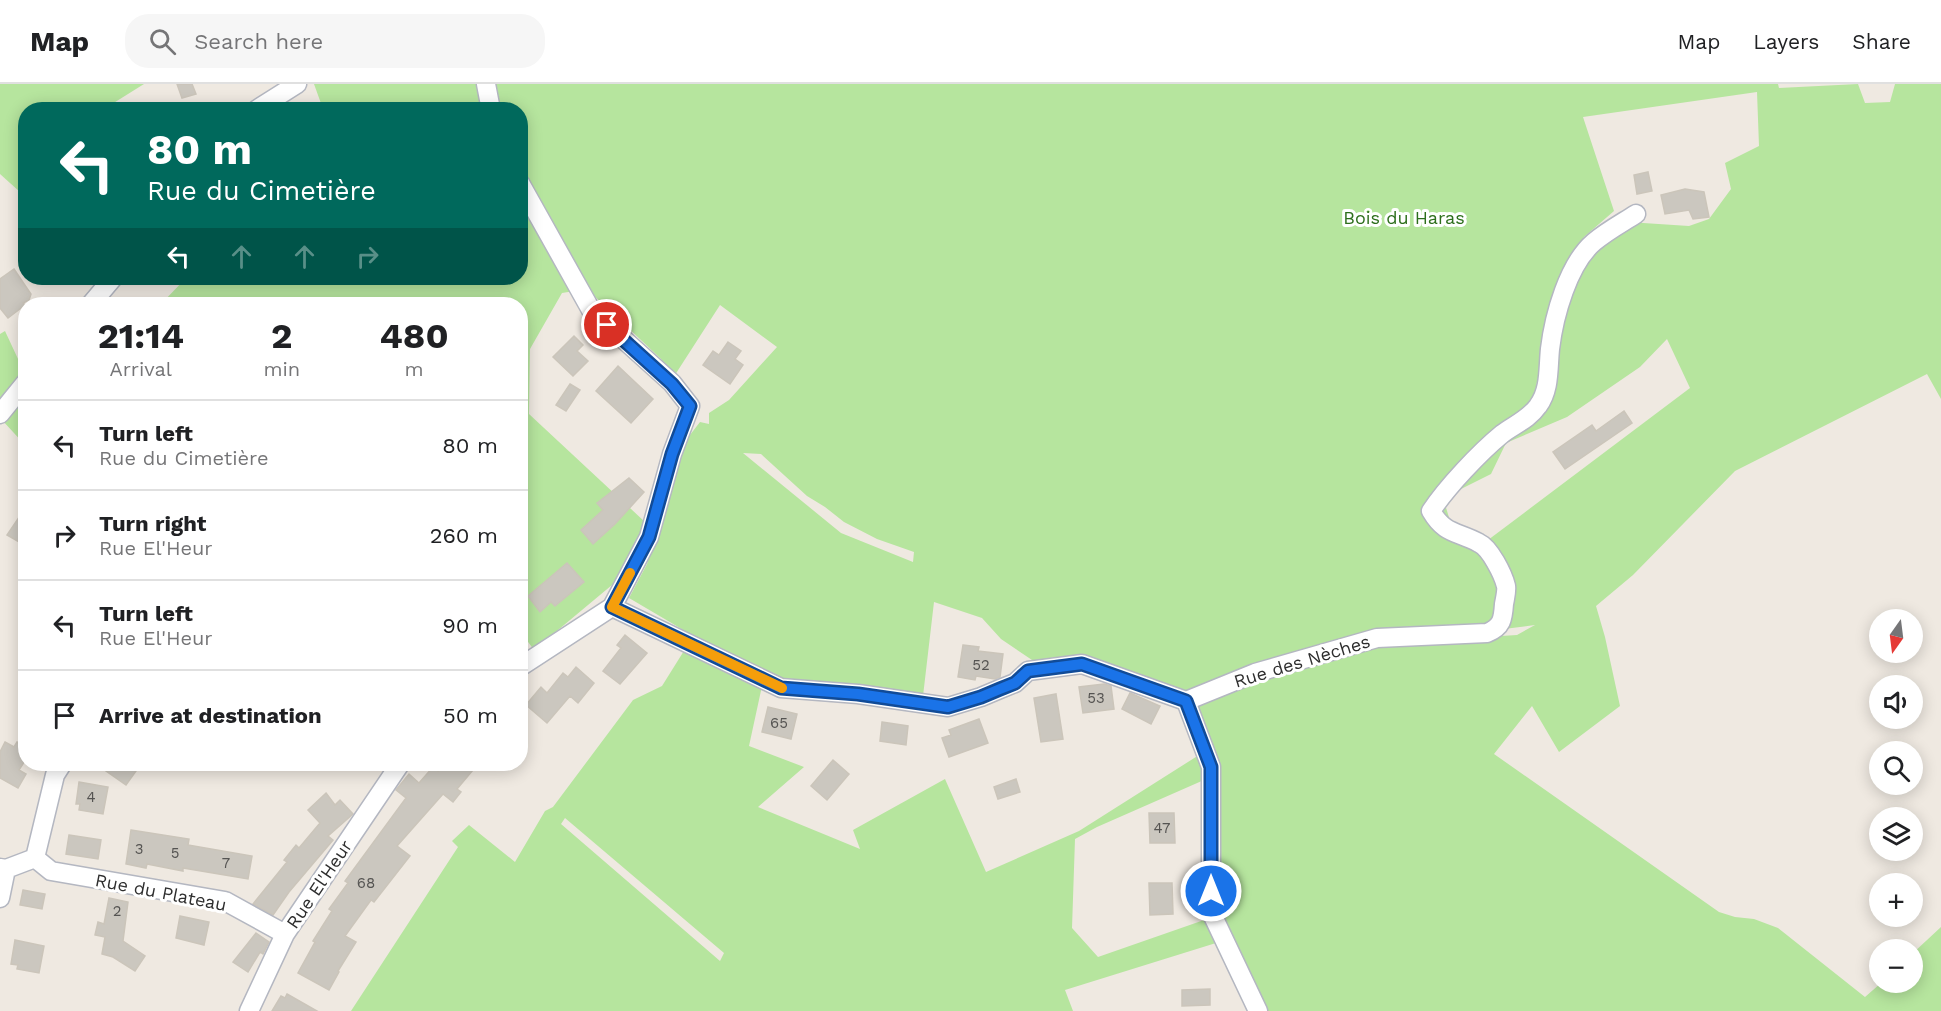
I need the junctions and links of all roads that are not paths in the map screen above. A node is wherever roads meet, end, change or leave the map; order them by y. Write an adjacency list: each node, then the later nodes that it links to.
1 (297, 84): 3 (street)
2 (486, 84): 4 (street)
3 (269, 102)
4 (489, 102)
5 (528, 197): 11 (street)
6 (1636, 214): 13 (street, Rue des Nèches)
7 (107, 285): 8 (street)
8 (97, 297)
9 (18, 392): 10 (street)
10 (0, 414)
11 (612, 607): 12 (street); 13 (street)
12 (528, 662)
13 (1186, 701): 21 (street)
14 (58, 771): 16 (street)
15 (395, 771): 19 (street, Rue El'Heur)
16 (34, 858): 17 (street); 19 (street, Rue du Plateau)
17 (3, 868): 18 (street)
18 (0, 898)
19 (285, 934): 20 (street, Rue El'Heur)
20 (249, 1011)
21 (1258, 1011)

